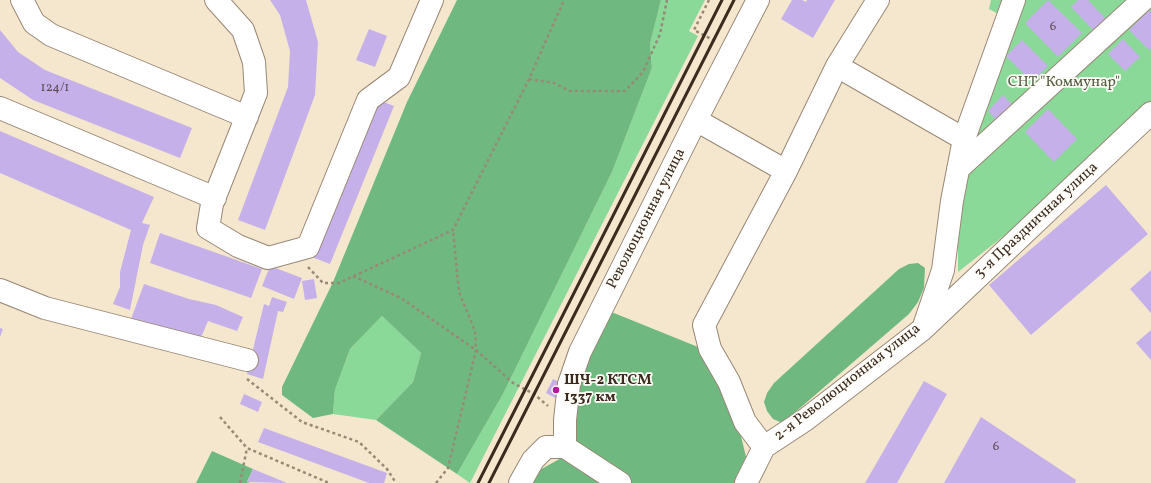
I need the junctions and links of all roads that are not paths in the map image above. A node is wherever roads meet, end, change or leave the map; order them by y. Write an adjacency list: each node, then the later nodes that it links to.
1 (22, 0): 11 (street)
2 (216, 0): 11 (street)
3 (432, 0): 16 (street)
4 (758, 0): 12 (street, Революционная улица)
5 (878, 0): 8 (street)
6 (1014, 0): 13 (street, 2-я Революционная улица)
7 (1143, 0): 14 (street)
8 (837, 66): 13 (street); 15 (street)
9 (0, 108): 16 (street)
10 (1151, 114): 18 (street, 3-я Праздничная улица)
11 (247, 117): 16 (street)
12 (696, 120): 15 (street); 20 (street, Революционная улица)
13 (964, 139): 14 (street, 2-я Революционная улица)
14 (958, 169): 18 (street, 2-я Революционная улица)
15 (786, 171): 21 (street)
16 (214, 198)
17 (0, 290): 19 (street)
18 (923, 329): 21 (street, 2-я Революционная улица)
19 (244, 368)
20 (565, 447): 22 (street); 23 (street)
21 (764, 447): 24 (street, 2-я Революционная улица)
22 (520, 483)
23 (620, 483)
24 (746, 483)

